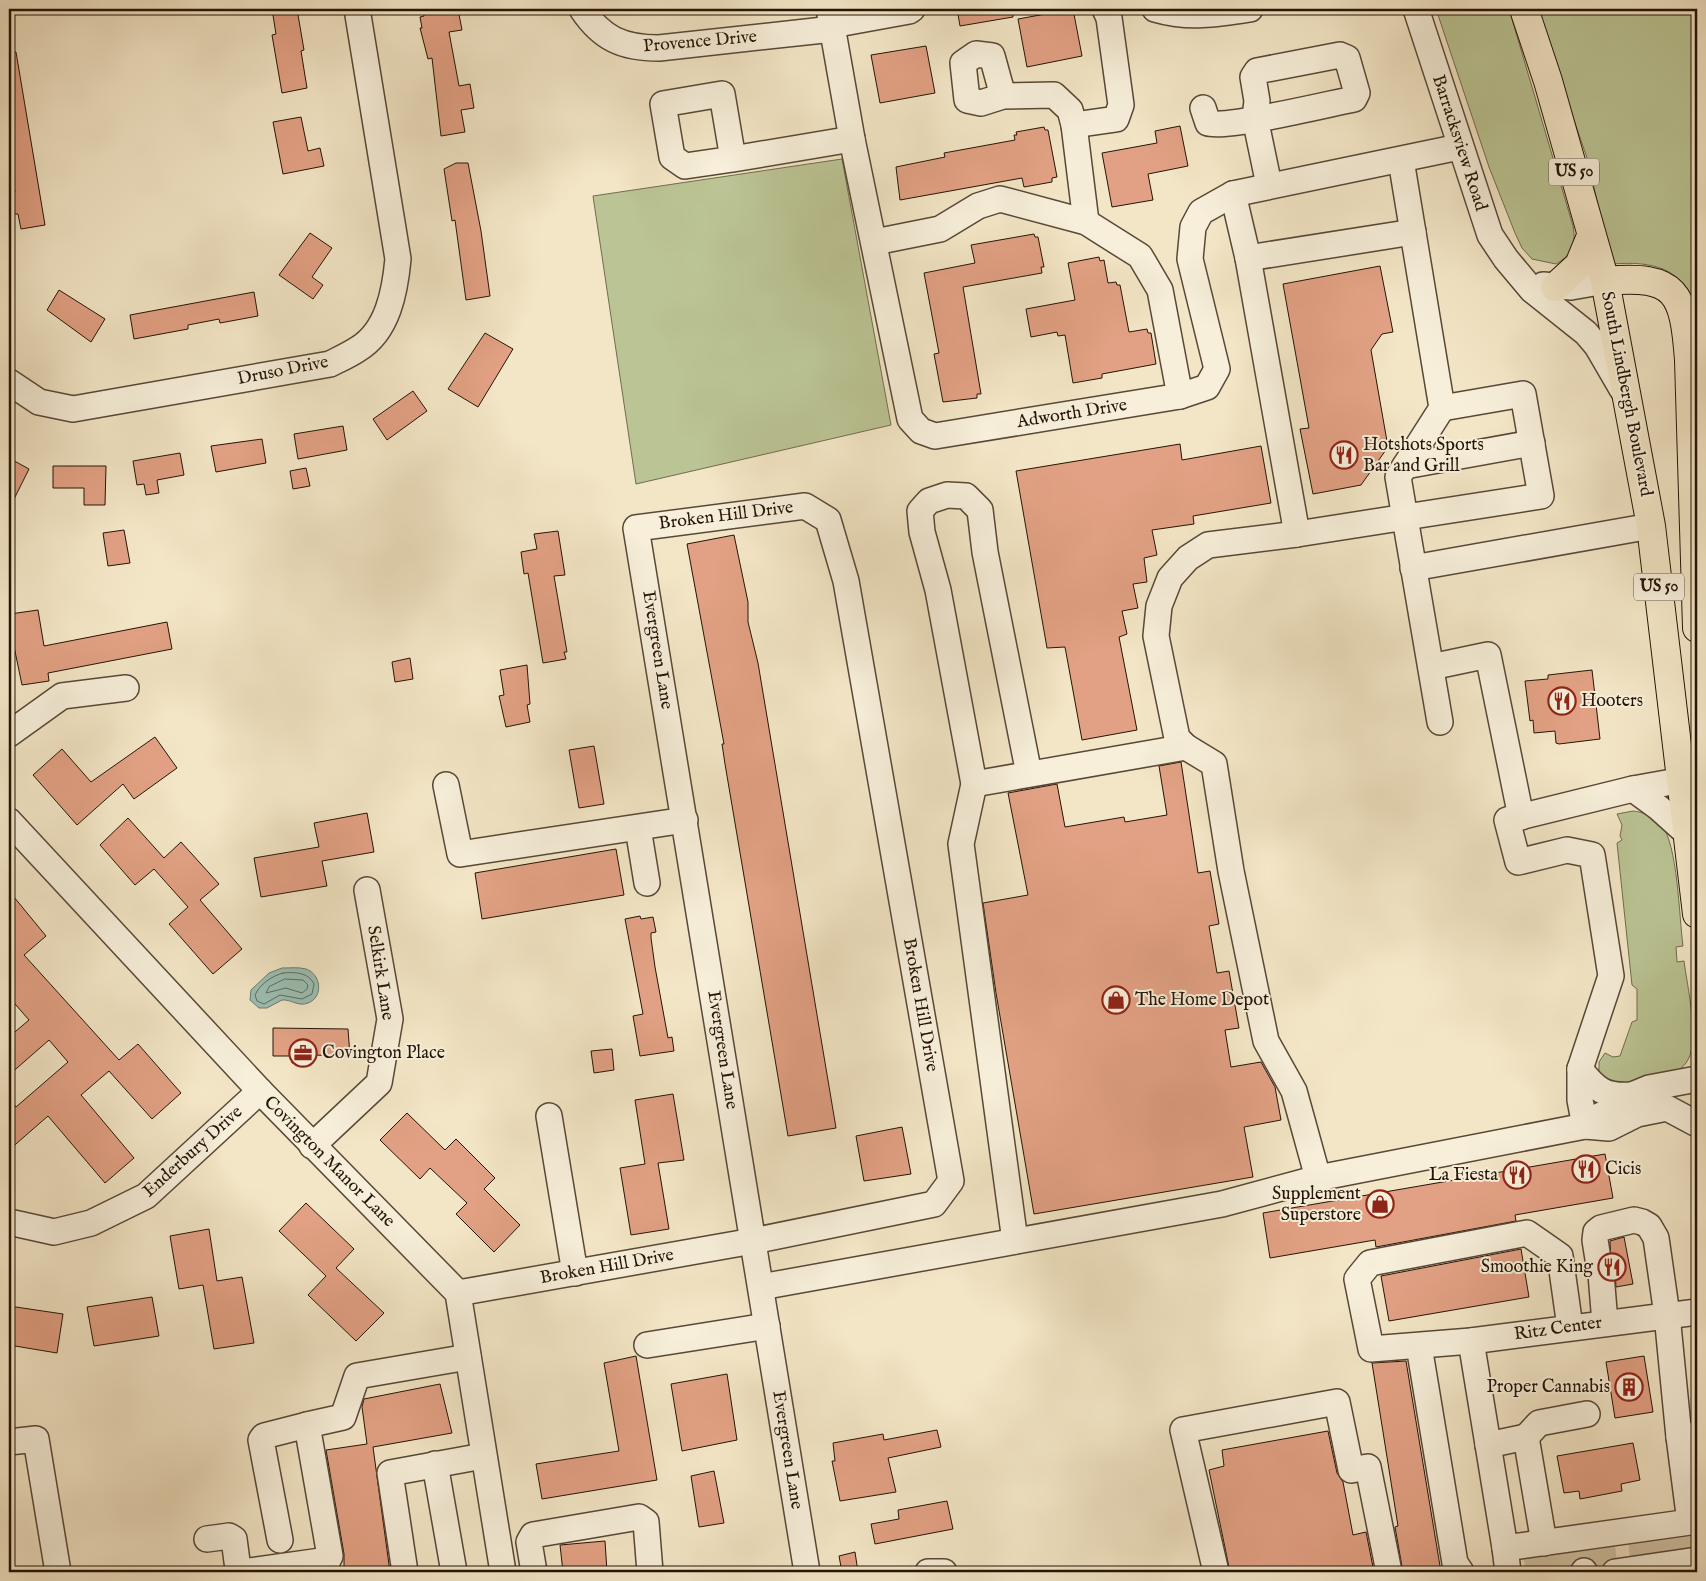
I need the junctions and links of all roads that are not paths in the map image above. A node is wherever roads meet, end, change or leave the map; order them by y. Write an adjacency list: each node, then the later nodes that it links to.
1 (357, 9): 27 (street, Druso Drive)
2 (582, 9): 9 (street, Provence Drive)
3 (912, 9): 9 (street, Provence Drive)
4 (1105, 9): 12 (street)
5 (1155, 9): 6 (street)
6 (1250, 9)
7 (1416, 9): 14 (street, Barracksview Road)
8 (1524, 9): 21 (main road, US 50)
9 (831, 21): 13 (street, Adworth Drive)
10 (1003, 96): 12 (street)
11 (1203, 108): 17 (street)
12 (1074, 125): 19 (street)
13 (852, 139): 15 (street); 22 (street, Adworth Drive)
14 (1459, 147): 16 (street, Adworth Drive); 24 (street, Barracksview Road)
15 (733, 159)
16 (1401, 160): 17 (street, Adworth Drive); 20 (street)
17 (1270, 185): 18 (street, Adworth Drive)
18 (1233, 194): 23 (street); 29 (street, Adworth Drive)
19 (1086, 222): 22 (street); 29 (street)
20 (1413, 232): 23 (street); 30 (street)
21 (1591, 236): 25 (main road, US 50); 26 (main road)
22 (875, 242): 29 (street, Adworth Drive)
23 (1248, 258): 37 (street)
24 (1516, 270): 26 (street, Barracksview Road); 28 (street, Barracksview Road)
25 (1605, 281): 26 (street, Barracksview Road); 28 (main road, South Lindbergh Boulevard / US 50); 33 (main road, South Lindbergh Boulevard)
26 (1555, 286)
27 (9, 382)
28 (1626, 395): 35 (main road, South Lindbergh Boulevard / US 50)
29 (1180, 396)
30 (1442, 408): 31 (street); 32 (street)
31 (1532, 443): 32 (street); 34 (street)
32 (1405, 466): 34 (street)
33 (1695, 490): 39 (main road, South Lindbergh Boulevard)
34 (1405, 517): 37 (street); 38 (street)
35 (1651, 526): 38 (street); 46 (main road, South Lindbergh Boulevard / US 50)
36 (636, 528): 51 (street, Evergreen Lane); 68 (street, Broken Hill Drive)
37 (1297, 534): 44 (street)
38 (1414, 568): 40 (street)
39 (1697, 628)
40 (1431, 667): 42 (street); 50 (street)
41 (126, 688): 43 (street)
42 (1440, 722)
43 (9, 734)
44 (1186, 747): 45 (street); 66 (street)
45 (1029, 774): 47 (street); 47 (street)
46 (1690, 778): 49 (street); 54 (main road, South Lindbergh Boulevard / US 50)
47 (974, 784): 69 (street)
48 (446, 785): 53 (street)
49 (1633, 789): 50 (street); 54 (street)
50 (1521, 817): 58 (street)
51 (684, 820): 53 (street); 68 (street, Evergreen Lane)
52 (9, 821): 60 (street, Covington Manor Lane)
53 (638, 828): 55 (street)
54 (1689, 835): 57 (main road, South Lindbergh Boulevard / US 50)
55 (647, 883)
56 (367, 890): 65 (street, Selkirk Lane)
57 (1697, 914)
58 (1580, 1069): 61 (street); 64 (street)
59 (1697, 1079): 61 (street)
60 (260, 1091): 65 (street, Covington Manor Lane); 67 (street, Enderbury Drive)
61 (1632, 1095): 64 (street)
62 (549, 1116): 70 (street)
63 (1697, 1124): 64 (street)
64 (1585, 1126): 66 (street)
65 (312, 1146): 72 (street, Covington Manor Lane)
66 (1318, 1178): 69 (street)
67 (9, 1222)
68 (754, 1241): 70 (street, Broken Hill Drive); 71 (street, Evergreen Lane)
69 (1015, 1241): 71 (street)
70 (575, 1273): 72 (street, Broken Hill Drive)
71 (761, 1287): 76 (street, Evergreen Lane)
72 (458, 1293): 81 (street)
73 (1697, 1312): 74 (street, Ritz Center)
74 (1668, 1315): 75 (street, Ritz Center); 75 (street); 84 (street)
75 (1605, 1323): 77 (street, Ritz Center)
76 (767, 1326): 79 (street); 100 (street, Evergreen Lane)
77 (1570, 1327): 78 (street, Ritz Center); 80 (street, Ritz Center)
78 (1470, 1341): 80 (street, Ritz Center); 87 (street)
79 (647, 1345)
80 (1419, 1346): 105 (street)
81 (468, 1357): 83 (street); 88 (street)
82 (1586, 1414): 85 (street)
83 (307, 1426): 91 (street); 92 (street)
84 (1688, 1436): 90 (street)
85 (1526, 1438): 87 (street); 90 (street)
86 (9, 1442): 94 (street)
87 (1488, 1445): 93 (street)
88 (483, 1456): 89 (street); 97 (street)
89 (435, 1464): 95 (street); 96 (street)
90 (1615, 1535): 93 (street)
91 (207, 1539)
92 (280, 1540)
93 (1505, 1548): 106 (street)
94 (58, 1572)
95 (405, 1572)
96 (454, 1572)
97 (502, 1572)
98 (534, 1572): 99 (street)
99 (650, 1572)
100 (807, 1572)
101 (928, 1572): 102 (street)
102 (944, 1572)
103 (1216, 1572): 104 (street)
104 (1390, 1572)
105 (1461, 1572)
106 (1508, 1572)

